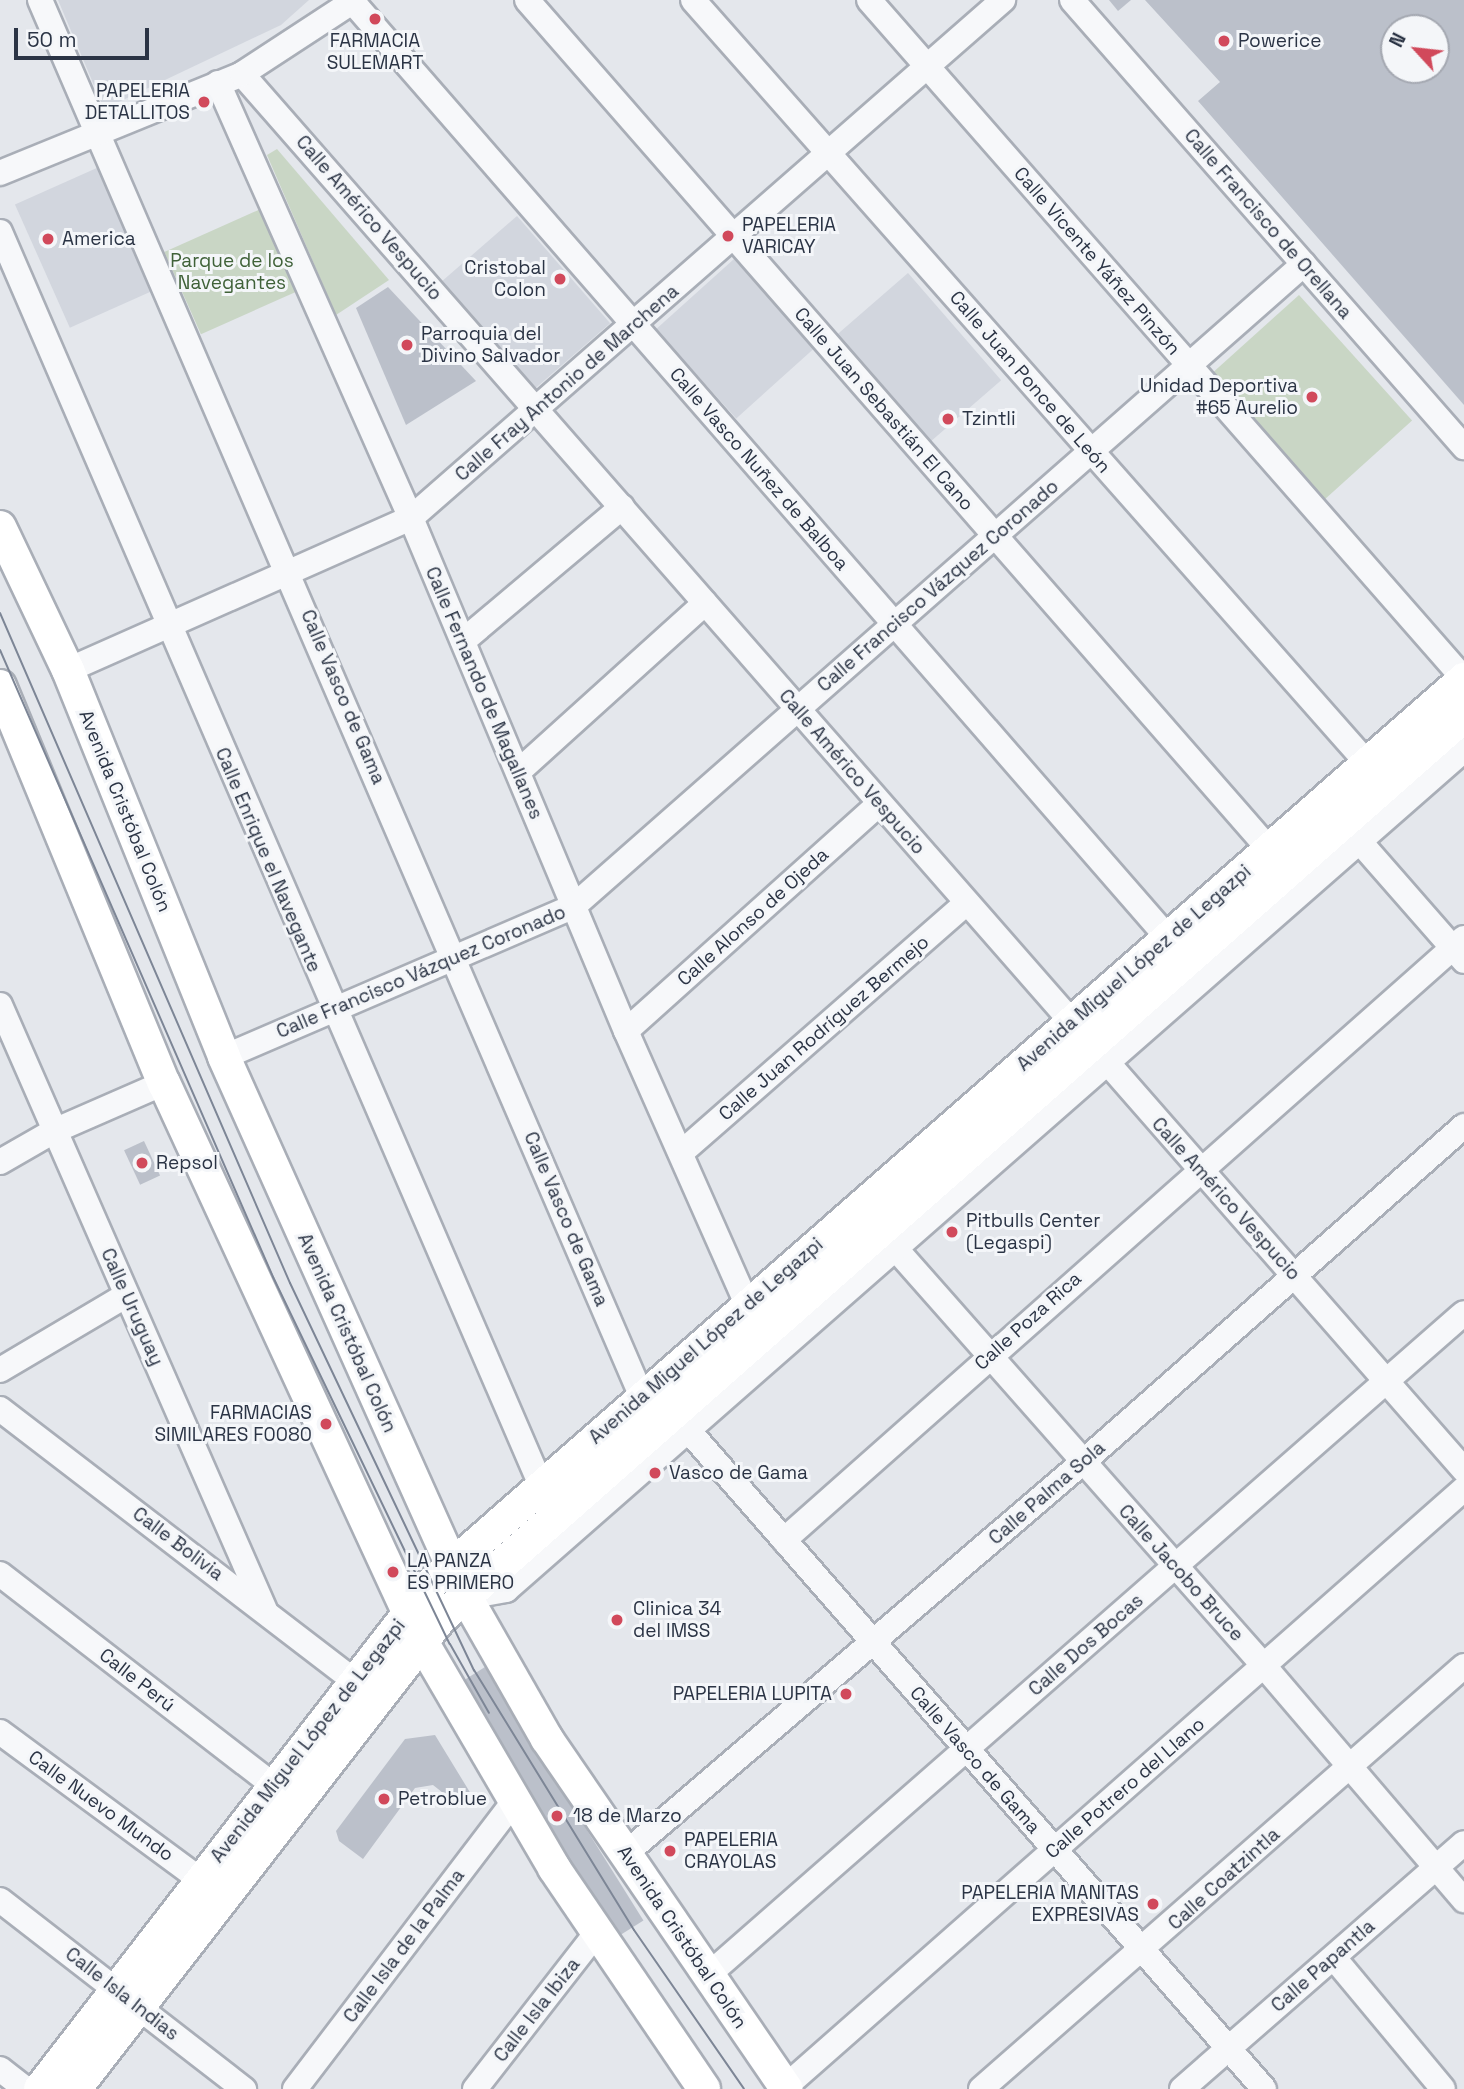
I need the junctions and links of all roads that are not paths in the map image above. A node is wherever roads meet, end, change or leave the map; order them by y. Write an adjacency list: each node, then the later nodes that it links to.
1 (40, 0): 11 (street, Calle Vasco de Gama)
2 (527, 0): 15 (street, Calle Juan Sebastián El Cano)
3 (694, 0): 12 (street, Calle Juan Ponce de León)
4 (869, 0): 8 (street, Calle Vicente Yáñez Pinzón)
5 (1003, 0): 8 (street, Calle Fray Antonio de Marchena)
6 (1072, 0): 16 (street, Calle Francisco de Orellana)
7 (353, 1): 9 (street); 17 (street, Calle Vasco Nuñez de Balboa)
8 (927, 66): 12 (street, Calle Fray Antonio de Marchena); 18 (street, Calle Vicente Yáñez Pinzón)
9 (242, 74): 10 (street); 19 (street, Calle Américo Vespucio)
10 (218, 83): 11 (street); 23 (street, Calle Fernando de Magallanes)
11 (96, 132): 13 (street); 26 (street, Calle Vasco de Gama)
12 (829, 153): 15 (street, Calle Fray Antonio de Marchena); 21 (street, Calle Juan Ponce de León)
13 (0, 173)
14 (0, 232): 28 (street, Calle Enrique el Navegante)
15 (734, 237): 17 (street, Calle Fray Antonio de Marchena); 25 (street, Calle Juan Sebastián El Cano)
16 (1304, 264): 18 (street, Calle Francisco Vázquez Coronado); 20 (street, Calle Francisco de Orellana)
17 (634, 325): 19 (street, Calle Fray Antonio de Marchena); 29 (street, Calle Vasco Nuñez de Balboa)
18 (1189, 365): 21 (street, Calle Francisco Vázquez Coronado); 32 (street, Calle Vicente Yáñez Pinzón)
19 (538, 409): 22 (street, Calle Américo Vespucio); 23 (street, Calle Fray Antonio de Marchena)
20 (1464, 447)
21 (1091, 451): 25 (street, Calle Francisco Vázquez Coronado); 37 (street, Calle Juan Ponce de León)
22 (622, 507): 27 (street, Calle Américo Vespucio); 30 (street)
23 (411, 518): 26 (street, Calle Fray Antonio de Marchena); 30 (street, Calle Fernando de Magallanes)
24 (0, 527): 31 (main road, Avenida Cristóbal Colón)
25 (995, 536): 29 (street, Calle Francisco Vázquez Coronado); 41 (street, Calle Juan Sebastián El Cano)
26 (289, 570): 28 (street, Calle Fray Antonio de Marchena); 46 (street, Calle Vasco de Gama)
27 (705, 603): 34 (street, Calle Américo Vespucio); 38 (street)
28 (167, 623): 31 (street, Calle Fray Antonio de Marchena); 48 (street, Calle Enrique el Navegante)
29 (894, 624): 34 (street, Calle Francisco Vázquez Coronado); 44 (street, Calle Vasco Nuñez de Balboa)
30 (463, 642): 38 (street, Calle Fernando de Magallanes)
31 (68, 670): 51 (main road, Avenida Cristóbal Colón)
32 (1464, 679): 37 (main road, Avenida Miguel López de Legazpi)
33 (1, 693): 52 (main road)
34 (797, 709): 39 (street, Calle Américo Vespucio); 43 (street, Calle Francisco Vázquez Coronado)
35 (1464, 716): 50 (main road, Avenida Miguel López de Legazpi)
36 (1464, 750): 40 (street, Avenida Miguel López de Legazpi)
37 (1367, 763): 41 (main road, Avenida Miguel López de Legazpi)
38 (517, 772): 43 (street, Calle Fernando de Magallanes)
39 (879, 804): 42 (street, Calle Américo Vespucio); 49 (street, Calle Alonso de Ojeda)
40 (1360, 842): 45 (street); 50 (street, Avenida Miguel López de Legazpi)
41 (1269, 849): 44 (main road, Avenida Miguel López de Legazpi)
42 (966, 903): 50 (street, Calle Américo Vespucio); 55 (street, Calle Juan Rodríguez Bermejo)
43 (573, 906): 46 (street, Calle Francisco Vázquez Coronado); 49 (street, Calle Fernando de Magallanes)
44 (1168, 938): 50 (main road, Avenida Miguel López de Legazpi)
45 (1460, 949): 57 (street, Calle Poza Rica)
46 (455, 957): 48 (street, Calle Francisco Vázquez Coronado); 66 (street, Calle Vasco de Gama)
47 (0, 1005): 54 (street, Calle Uruguay)
48 (332, 1010): 51 (street, Calle Francisco Vázquez Coronado); 71 (street, Calle Enrique el Navegante)
49 (626, 1031): 55 (street, Calle Fernando de Magallanes)
50 (1088, 1043): 57 (street, Calle Américo Vespucio); 58 (street, Avenida Miguel López de Legazpi); 61 (main road, Avenida Miguel López de Legazpi); 77 (main road, Avenida Miguel López de Legazpi)
51 (224, 1057): 74 (main road, Avenida Cristóbal Colón)
52 (164, 1083): 54 (street); 79 (main road)
53 (1464, 1126): 59 (street, Calle Palma Sola)
54 (54, 1130): 56 (street); 60 (street, Calle Uruguay)
55 (682, 1152): 61 (street, Calle Fernando de Magallanes)
56 (0, 1162)
57 (1198, 1169): 59 (street, Calle Américo Vespucio); 63 (street, Calle Poza Rica)
58 (895, 1248): 63 (street, Calle Jacobo Bruce); 68 (street, Avenida Miguel López de Legazpi)
59 (1294, 1275): 65 (street, Calle Américo Vespucio); 69 (street, Calle Palma Sola)
60 (127, 1295): 64 (street); 78 (street, Calle Uruguay)
61 (747, 1304): 66 (main road, Avenida Miguel López de Legazpi)
62 (1464, 1312): 65 (street, Calle Dos Bocas)
63 (988, 1357): 69 (street, Calle Jacobo Bruce); 73 (street, Calle Poza Rica)
64 (0, 1370)
65 (1387, 1380): 70 (street, Calle Américo Vespucio); 75 (street, Calle Dos Bocas)
66 (642, 1397): 71 (main road, Avenida Miguel López de Legazpi)
67 (0, 1409): 78 (street, Calle Bolivia)
68 (688, 1430): 73 (street, Calle Vasco de Gama); 77 (street, Avenida Miguel López de Legazpi)
69 (1083, 1462): 75 (street, Calle Jacobo Bruce); 81 (street, Calle Palma Sola)
70 (1464, 1470)
71 (541, 1485): 74 (main road, Avenida Miguel López de Legazpi)
72 (1464, 1489): 82 (street, Calle Potrero del Llano)
73 (784, 1540): 81 (street, Calle Vasco de Gama)
74 (450, 1566): 77 (main road, Avenida Cristóbal Colón); 79 (main road, Avenida Miguel López de Legazpi)
75 (1174, 1567): 82 (street, Calle Jacobo Bruce); 86 (street, Calle Dos Bocas)
76 (0, 1574): 88 (street, Calle Perú)
77 (466, 1597): 80 (main road, Avenida Miguel López de Legazpi); 92 (main road, Avenida Cristóbal Colón)
78 (265, 1610): 84 (street, Calle Bolivia)
79 (408, 1611): 80 (main road); 84 (main road, Avenida Miguel López de Legazpi)
80 (421, 1640): 89 (main road); 101 (main road, Avenida Miguel López de Legazpi)
81 (873, 1644): 86 (street, Calle Vasco de Gama); 92 (street, Calle Palma Sola)
82 (1264, 1666): 87 (street, Calle Jacobo Bruce); 91 (street, Calle Potrero del Llano)
83 (1464, 1666): 87 (street, Calle Coatzintla)
84 (354, 1681): 88 (main road, Avenida Miguel López de Legazpi)
85 (0, 1732): 94 (street, Calle Nuevo Mundo)
86 (966, 1749): 91 (street, Calle Vasco de Gama); 100 (street, Calle Dos Bocas)
87 (1350, 1766): 93 (street, Calle Jacobo Bruce); 98 (street, Calle Coatzintla)
88 (274, 1786): 94 (main road, Avenida Miguel López de Legazpi)
89 (513, 1803): 97 (main road); 110 (street, Calle Isla de la Palma)
90 (1464, 1843): 93 (street, Calle Papantla)
91 (1054, 1850): 98 (street, Calle Vasco de Gama); 105 (street, Calle Potrero del Llano)
92 (625, 1854): 100 (main road, Avenida Cristóbal Colón)
93 (1436, 1868): 96 (street, Calle Jacobo Bruce); 99 (street, Calle Papantla)
94 (201, 1880): 101 (main road, Avenida Miguel López de Legazpi)
95 (0, 1900): 101 (street, Calle Isla Indias)
96 (1464, 1900)
97 (599, 1930): 104 (street, Calle Isla Ibiza); 111 (main road)
98 (1143, 1951): 102 (street, Calle Vasco de Gama); 112 (street, Calle Coatzintla)
99 (1334, 1958): 102 (street, Calle Papantla); 115 (street)
100 (707, 1976): 105 (main road, Avenida Cristóbal Colón)
101 (128, 1998): 107 (main road, Avenida Miguel López de Legazpi); 108 (main road, Avenida Miguel López de Legazpi); 109 (street, Calle Isla Indias)
102 (1229, 2048): 113 (street, Calle Papantla); 114 (street, Calle Vasco de Gama)
103 (0, 2068): 106 (street)
104 (478, 2088)
105 (786, 2088)
106 (26, 2089)
107 (40, 2089)
108 (75, 2089)
109 (244, 2089)
110 (295, 2089)
111 (704, 2089)
112 (981, 2089)
113 (1182, 2089)
114 (1265, 2089)
115 (1443, 2089)

